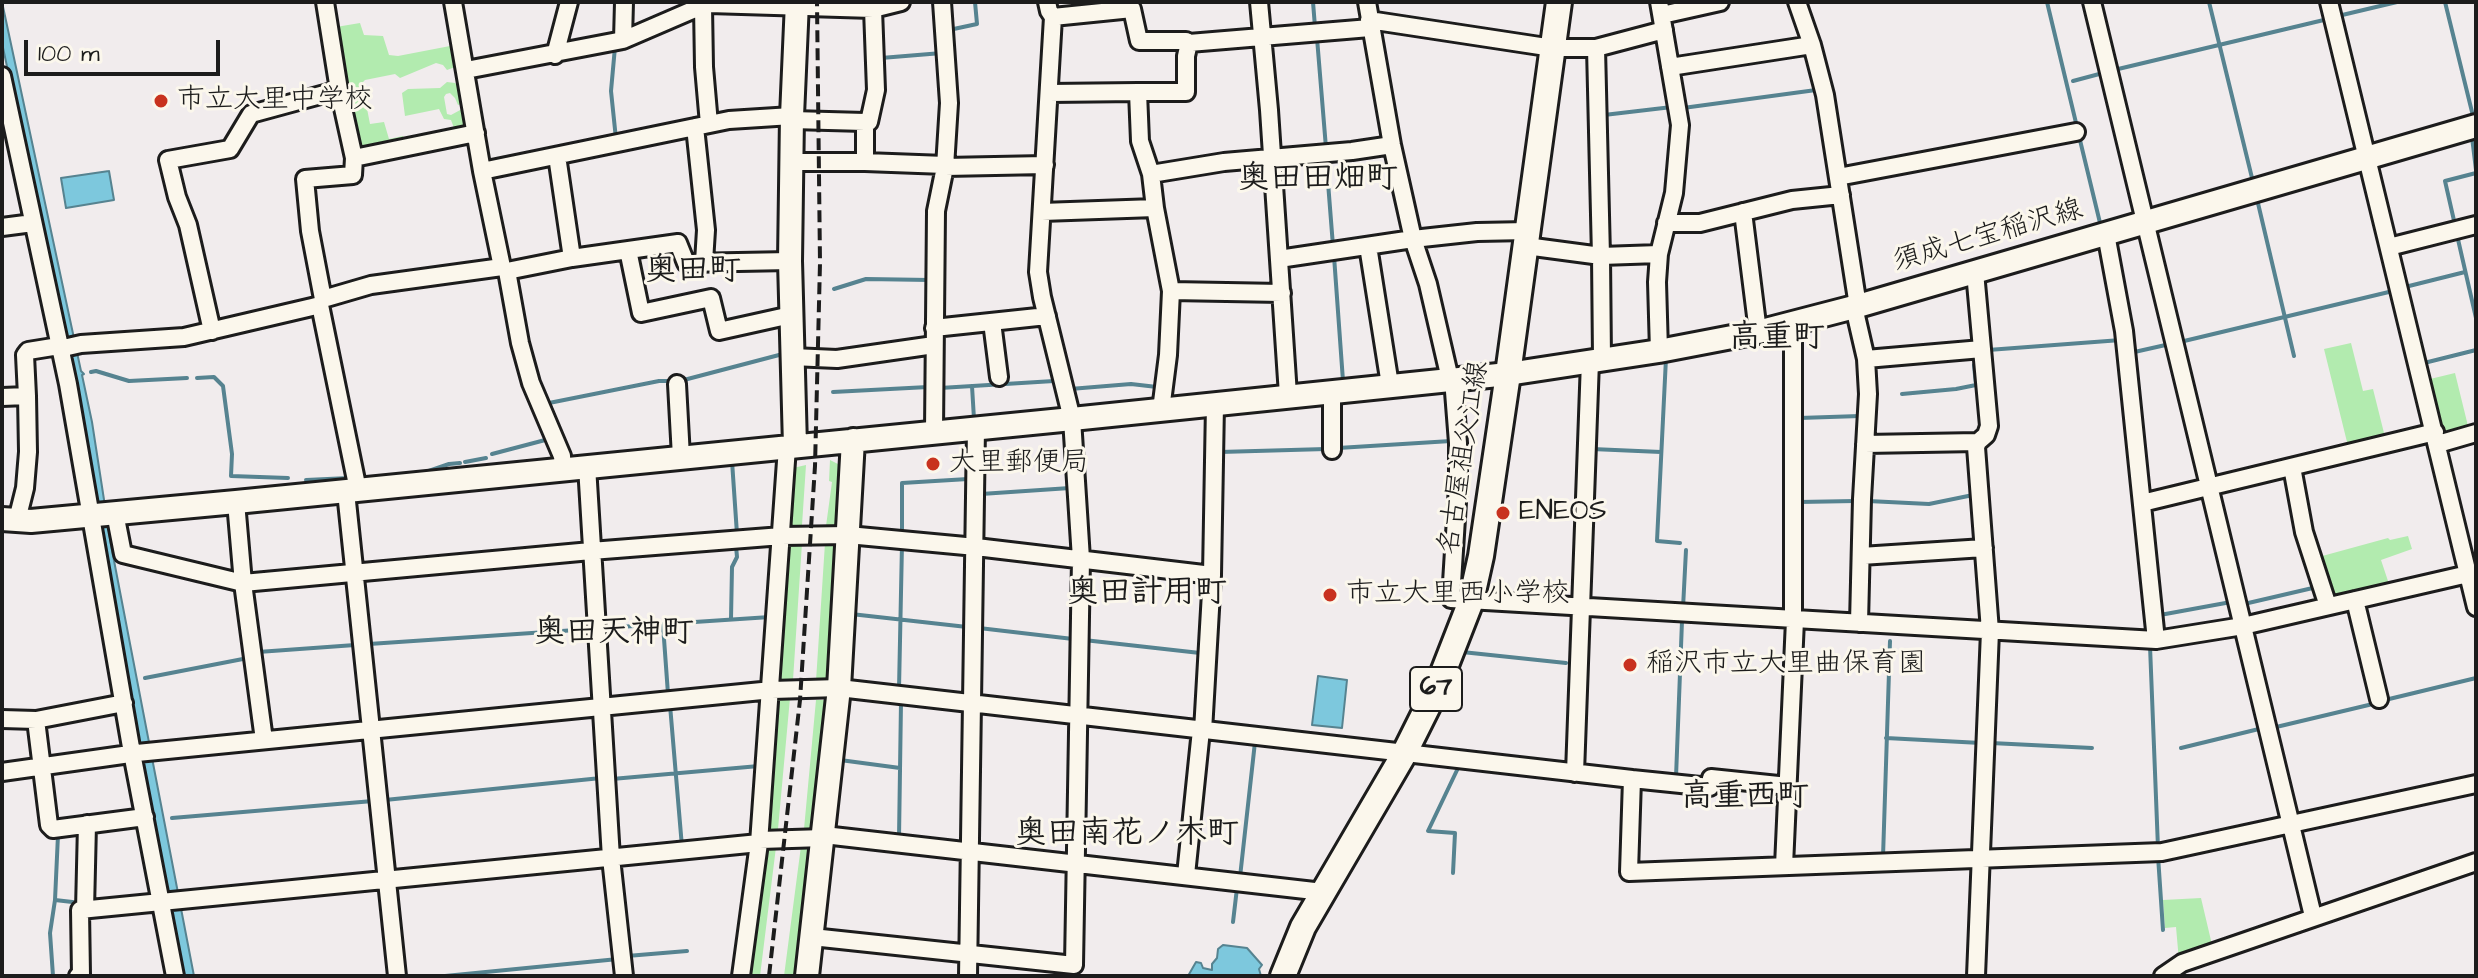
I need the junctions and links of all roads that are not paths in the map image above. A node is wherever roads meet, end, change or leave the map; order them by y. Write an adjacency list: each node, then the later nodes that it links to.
1 (325, 2): 30 (street)
2 (453, 2): 28 (street)
3 (569, 2): 26 (street)
4 (624, 2): 21 (street)
5 (901, 2): 16 (street)
6 (942, 2): 48 (street)
7 (1259, 2): 20 (street)
8 (1367, 2): 19 (street)
9 (1559, 2): 24 (main road, 名古屋祖父江線 / 67)
10 (1720, 2): 18 (street)
11 (1797, 2): 23 (street)
12 (2092, 2): 58 (street)
13 (2329, 2): 44 (street)
14 (707, 4): 15 (street); 21 (street); 36 (street)
15 (797, 5): 16 (street); 33 (street)
16 (873, 9): 35 (street)
17 (1050, 9): 22 (street); 32 (street)
18 (1662, 16): 25 (street); 27 (street)
19 (1370, 24): 20 (street); 24 (street); 40 (street)
20 (1262, 36): 22 (street); 42 (street)
21 (623, 40): 26 (street)
22 (1189, 43): 31 (street)
23 (1812, 45): 27 (street); 51 (street)
24 (1553, 48): 25 (street); 63 (main road, 名古屋祖父江線 / 67)
25 (1596, 48): 68 (street)
26 (555, 55): 28 (street)
27 (1670, 67): 57 (street)
28 (466, 70): 39 (street)
29 (2, 76): 34 (street)
30 (339, 90): 43 (street); 83 (street)
31 (1138, 92): 32 (street); 50 (street)
32 (1049, 93): 47 (street)
33 (792, 118): 35 (street); 36 (street); 45 (street)
34 (7, 121): 56 (street)
35 (865, 122): 46 (street)
36 (702, 126): 41 (street); 72 (street)
37 (2476, 126): 44 (street, 須成七宝稲沢線)
38 (2076, 132): 51 (street)
39 (476, 133): 43 (street); 49 (street)
40 (1392, 145): 42 (street); 62 (street)
41 (557, 156): 49 (street); 69 (street)
42 (1271, 157): 50 (street); 70 (street)
43 (354, 158): 77 (street)
44 (2367, 159): 58 (street, 須成七宝稲沢線); 65 (street)
45 (792, 162): 46 (street); 71 (street)
46 (865, 162): 48 (street)
47 (1045, 165): 48 (street); 54 (street)
48 (945, 166): 85 (street)
49 (482, 171): 73 (street)
50 (1151, 174): 53 (street)
51 (1838, 177): 52 (street)
52 (1841, 195): 55 (street); 78 (street)
53 (1155, 208): 54 (street); 75 (street)
54 (1042, 212): 80 (street)
55 (1743, 212): 57 (street); 84 (street)
56 (33, 223): 60 (street); 86 (street)
57 (1666, 223): 67 (street)
58 (2145, 223): 61 (street, 須成七宝稲沢線); 117 (street)
59 (2476, 225): 65 (street)
60 (2, 227)
61 (2106, 234): 74 (street, 須成七宝稲沢線); 120 (street)
62 (1413, 239): 63 (street); 64 (street); 94 (street)
63 (1527, 239): 68 (street); 92 (main road, 名古屋祖父江線 / 67)
64 (1368, 246): 70 (street); 96 (street)
65 (2389, 247): 107 (street)
66 (628, 250): 69 (street); 72 (street); 79 (street)
67 (1659, 254): 68 (street); 88 (street)
68 (1601, 256): 91 (street)
69 (572, 258): 73 (street)
70 (1279, 259): 76 (street)
71 (790, 261): 72 (street); 79 (street)
72 (704, 262)
73 (504, 269): 77 (street); 116 (street)
74 (1975, 272): 78 (street, 須成七宝稲沢線); 87 (street)
75 (1171, 291): 76 (street); 102 (street)
76 (1282, 293): 98 (street)
77 (322, 302): 83 (street); 118 (street)
78 (1856, 306): 82 (street, 須成七宝稲沢線); 90 (street)
79 (791, 315): 89 (street)
80 (1047, 316): 81 (street); 103 (street)
81 (992, 322): 85 (street); 93 (street)
82 (1793, 323): 84 (street, 須成七宝稲沢線); 139 (street)
83 (212, 331): 86 (street)
84 (1758, 332): 88 (street, 須成七宝稲沢線)
85 (934, 336): 89 (street); 105 (street)
86 (60, 348): 99 (street); 121 (street)
87 (1982, 349): 90 (street); 109 (street)
88 (1659, 351): 91 (street, 須成七宝稲沢線)
89 (792, 357): 111 (street)
90 (1866, 359): 110 (street)
91 (1596, 360): 92 (street, 須成七宝稲沢線); 137 (street)
92 (1508, 374): 94 (street, 須成七宝稲沢線); 135 (main road, 名古屋祖父江線 / 67)
93 (999, 377)
94 (1451, 379): 96 (street, 須成七宝稲沢線); 135 (street)
95 (677, 384): 113 (street)
96 (1390, 385): 97 (street, 須成七宝稲沢線)
97 (1332, 391): 98 (street, 須成七宝稲沢線); 112 (street)
98 (1288, 395): 101 (street, 須成七宝稲沢線)
99 (27, 396): 100 (street); 122 (street)
100 (2, 397)
101 (1215, 404): 102 (street, 須成七宝稲沢線); 132 (street)
102 (1161, 410): 103 (street, 須成七宝稲沢線)
103 (1072, 419): 104 (street, 須成七宝稲沢線); 129 (street)
104 (976, 428): 105 (street, 須成七宝稲沢線); 125 (street)
105 (934, 432): 108 (street, 須成七宝稲沢線)
106 (2476, 433): 107 (street)
107 (2436, 438): 115 (street); 131 (street)
108 (853, 440): 111 (street, 須成七宝稲沢線); 123 (street)
109 (1978, 442): 110 (street); 126 (street)
110 (1865, 444): 128 (street)
111 (791, 446): 113 (street, 須成七宝稲沢線); 124 (street)
112 (1332, 450)
113 (681, 457): 114 (street, 須成七宝稲沢線)
114 (587, 466): 116 (street, 須成七宝稲沢線); 127 (street)
115 (2292, 467): 117 (street); 136 (street)
116 (563, 469): 118 (street, 須成七宝稲沢線)
117 (2211, 487): 120 (street); 141 (street)
118 (352, 491): 119 (street, 須成七宝稲沢線); 130 (street)
119 (236, 502): 121 (street, 須成七宝稲沢線); 133 (street)
120 (2142, 503): 143 (street)
121 (102, 514): 122 (street, 須成七宝稲沢線); 133 (street); 147 (street)
122 (10, 519)
123 (848, 535): 124 (street); 125 (street); 144 (street)
124 (782, 536): 127 (street); 145 (street)
125 (976, 547): 129 (street); 148 (street)
126 (1984, 548): 128 (street); 142 (street)
127 (591, 551): 130 (street); 149 (street)
128 (1861, 556): 140 (street)
129 (1081, 559): 132 (street); 150 (street)
130 (354, 573): 133 (street); 153 (street)
131 (2468, 574): 134 (street); 138 (street)
132 (1212, 575): 154 (street)
133 (243, 583): 155 (street)
134 (2355, 600): 136 (street); 146 (street)
135 (1471, 601): 137 (street); 157 (main road, 名古屋祖父江線 / 67)
136 (2328, 606): 141 (street)
137 (1581, 607): 139 (street); 160 (street)
138 (2476, 607)
139 (1794, 620): 140 (street); 163 (street)
140 (1859, 623): 142 (street)
141 (2243, 626): 143 (street); 165 (street)
142 (1990, 631): 143 (street); 171 (street)
143 (2156, 640)
144 (839, 688): 145 (street); 148 (street); 167 (street)
145 (772, 690): 149 (street); 168 (street)
146 (2379, 699)
147 (124, 703): 152 (street); 156 (street)
148 (973, 703): 150 (street); 169 (street)
149 (603, 707): 153 (street); 170 (street)
150 (1079, 716): 154 (street); 173 (street)
151 (2, 719): 152 (street)
152 (36, 720): 158 (street)
153 (371, 730): 155 (street); 176 (street)
154 (1202, 730): 157 (street); 175 (street)
155 (264, 740): 156 (street)
156 (135, 753): 158 (street); 164 (street)
157 (1404, 754): 160 (street); 177 (main road, 名古屋祖父江線 / 67)
158 (41, 767): 159 (street); 166 (street)
159 (2, 772)
160 (1575, 773): 161 (street)
161 (1632, 779): 163 (street); 174 (street)
162 (2476, 784): 165 (street)
163 (1788, 786): 174 (street)
164 (145, 817): 166 (street); 178 (street)
165 (2291, 823): 171 (street); 180 (street)
166 (87, 824): 179 (street)
167 (824, 836): 168 (street); 169 (street); 181 (street)
168 (759, 841): 170 (street); 187 (street)
169 (971, 851): 173 (street); 182 (street)
170 (611, 858): 176 (street); 186 (street)
171 (1979, 859): 174 (street); 191 (street)
172 (2476, 862): 180 (street)
173 (1076, 864): 175 (street); 182 (street)
174 (1784, 866)
175 (1186, 875): 177 (street)
176 (387, 880): 178 (street); 185 (street)
177 (1323, 892): 190 (main road, 名古屋祖父江線 / 67)
178 (163, 903): 179 (street); 184 (street)
179 (85, 910): 183 (street)
180 (2313, 916): 192 (street)
181 (812, 937): 182 (street); 188 (street)
182 (969, 954): 189 (street)
183 (81, 976)
184 (175, 976)
185 (397, 976)
186 (624, 976)
187 (741, 976)
188 (807, 976)
189 (968, 976)
190 (1283, 976)
191 (1976, 976)
192 (2163, 976)

